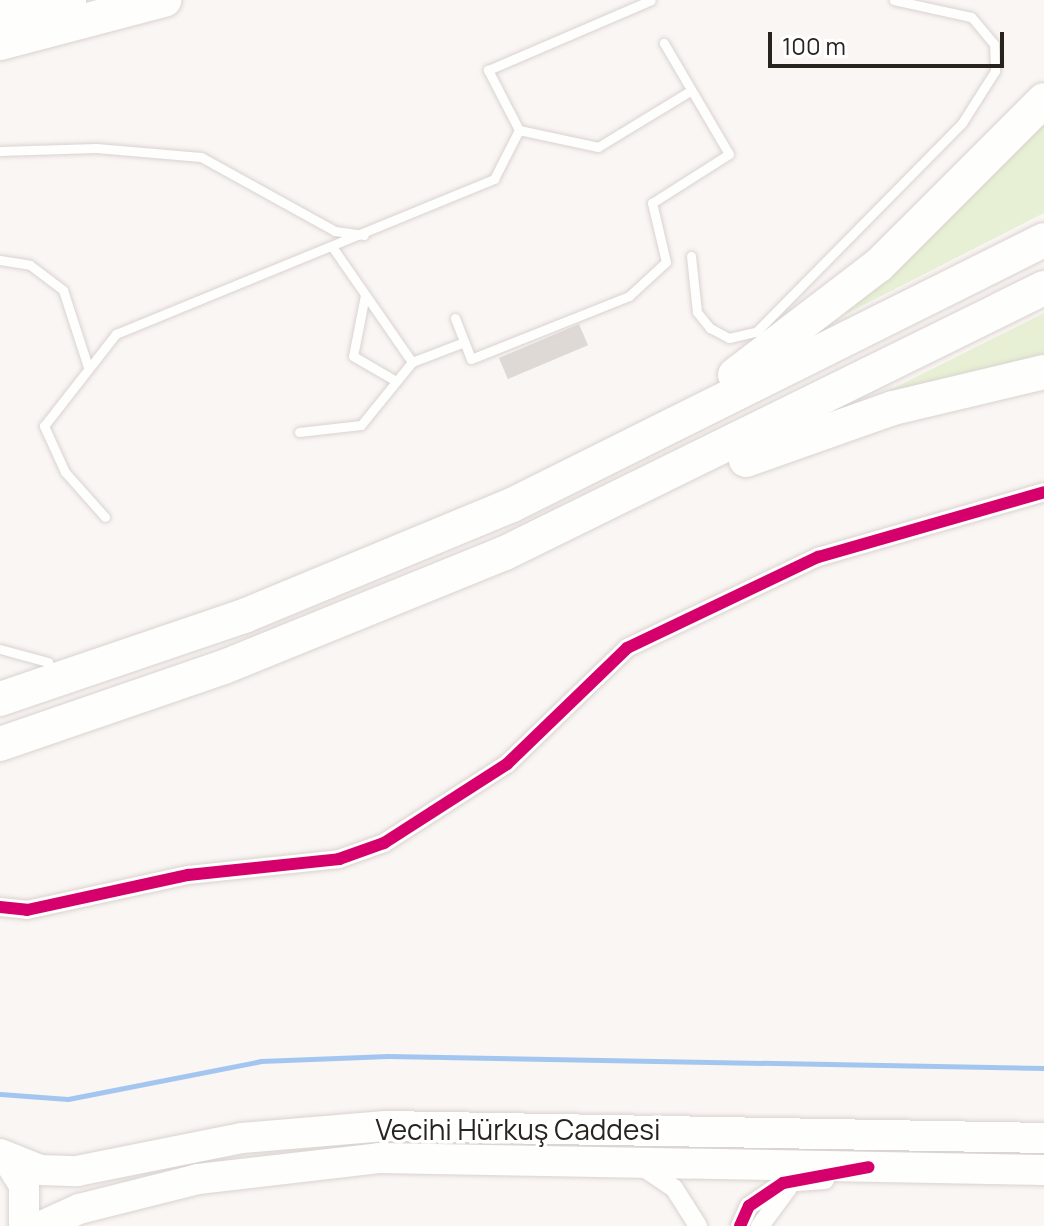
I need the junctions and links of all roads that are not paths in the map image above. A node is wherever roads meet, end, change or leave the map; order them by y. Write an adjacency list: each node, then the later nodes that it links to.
1 (69, 0): 5 (highway)
2 (164, 0): 6 (highway)
3 (651, 0): 10 (lane)
4 (894, 0): 15 (lane)
5 (0, 16)
6 (0, 43)
7 (664, 43): 8 (lane)
8 (690, 91): 10 (lane); 20 (lane)
9 (1044, 100): 27 (highway)
10 (519, 130): 12 (lane)
11 (0, 151): 12 (lane)
12 (365, 236): 14 (lane)
13 (1044, 240): 27 (highway)
14 (333, 248): 18 (lane); 22 (lane)
15 (691, 256)
16 (0, 260): 22 (lane)
17 (1044, 288): 30 (highway)
18 (365, 295): 21 (lane); 24 (lane)
19 (455, 318): 20 (lane)
20 (464, 342): 21 (lane)
21 (412, 362): 24 (lane)
22 (88, 367): 28 (lane)
23 (1044, 372): 30 (highway)
24 (396, 381): 25 (lane)
25 (299, 432)
26 (1044, 492): 36 (street)
27 (512, 505): 29 (highway)
28 (105, 517)
29 (400, 554): 32 (highway); 34 (highway)
30 (326, 628): 35 (highway)
31 (0, 649): 32 (lane)
32 (48, 662): 33 (highway)
33 (0, 678)
34 (0, 699)
35 (0, 747)
36 (0, 907)
37 (1044, 1138): 38 (main road, Vecihi Hürkuş Caddesi)
38 (5, 1158): 43 (main road)
39 (631, 1160): 40 (main road, Vecihi Hürkuş Caddesi); 44 (main road, Vecihi Hürkuş Caddesi); 45 (street)
40 (869, 1167): 41 (main road, Vecihi Hürkuş Caddesi); 42 (street)
41 (1044, 1170)
42 (796, 1181): 46 (street); 47 (street)
43 (24, 1226)
44 (42, 1226)
45 (698, 1226)
46 (740, 1226)
47 (760, 1226)

